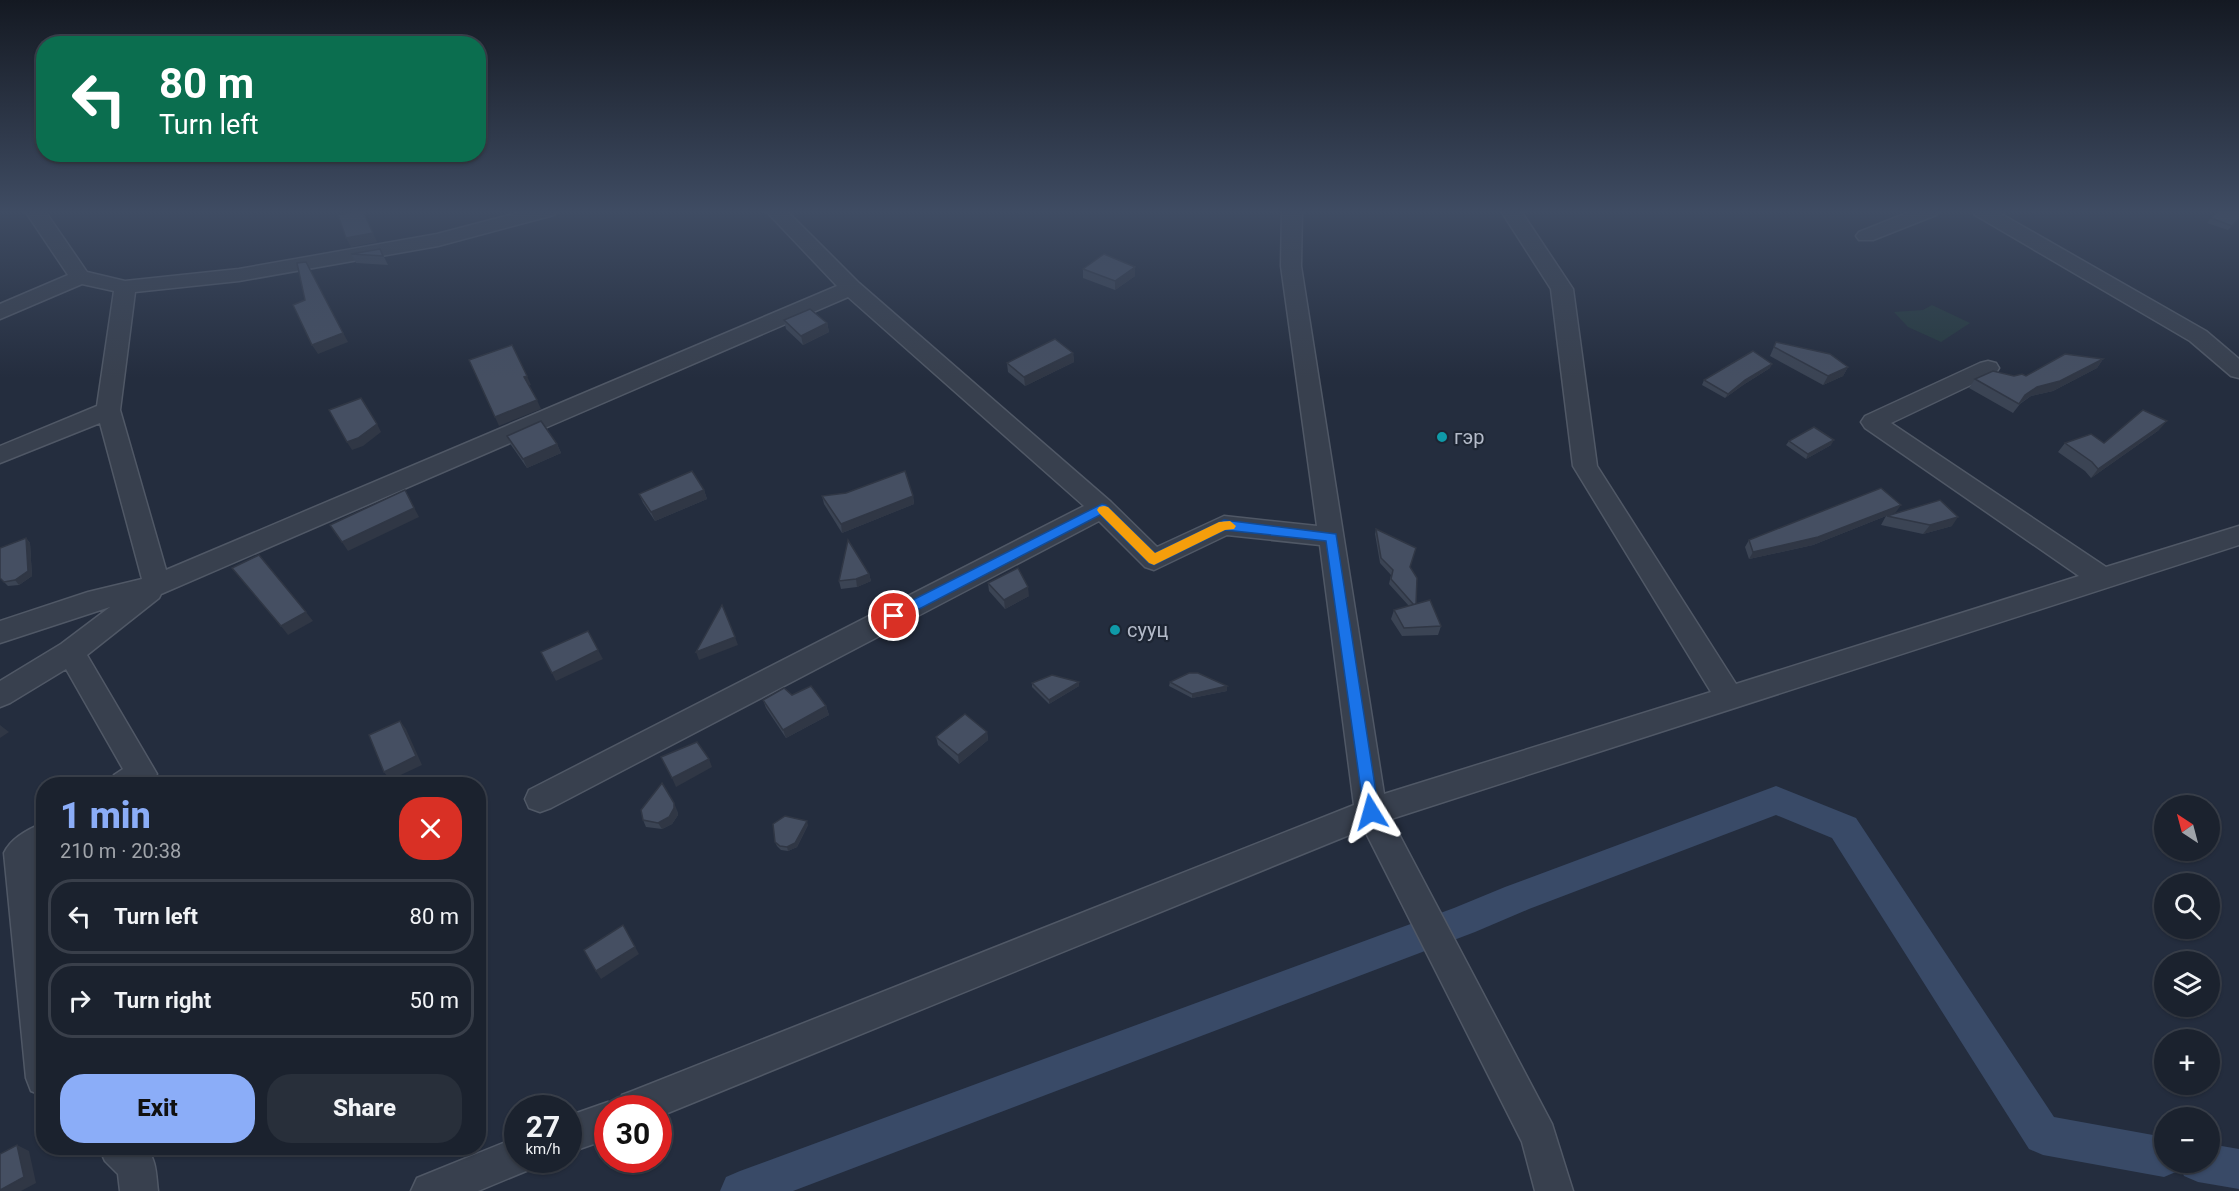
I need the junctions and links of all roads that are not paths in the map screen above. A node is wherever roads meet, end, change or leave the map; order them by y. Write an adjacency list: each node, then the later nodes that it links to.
1 (72, 267): 7 (street)
2 (288, 267): 8 (street)
3 (830, 267): 9 (street)
4 (1291, 267): 17 (street)
5 (1547, 267): 23 (street)
6 (2078, 267): 12 (street)
7 (80, 278): 8 (street); 10 (street)
8 (125, 287): 13 (street)
9 (851, 288): 15 (street); 19 (street)
10 (0, 312)
11 (1988, 368): 18 (street)
12 (2239, 371)
13 (108, 410): 14 (street); 19 (street)
14 (0, 455)
15 (1102, 508): 17 (street); 25 (street)
16 (2239, 535): 18 (street)
17 (1332, 537): 26 (street)
18 (2103, 579): 23 (street)
19 (157, 585): 20 (street); 21 (street)
20 (0, 632)
21 (70, 651): 22 (street); 24 (street)
22 (0, 695)
23 (1730, 698): 26 (street)
24 (137, 777)
25 (540, 799)
26 (1371, 812): 29 (street); 34 (street)
27 (36, 842): 28 (street)
28 (36, 1003)
29 (667, 1095)
30 (125, 1155): 32 (street)
31 (504, 1162): 33 (street)
32 (139, 1191)
33 (430, 1191)
34 (1554, 1191)

